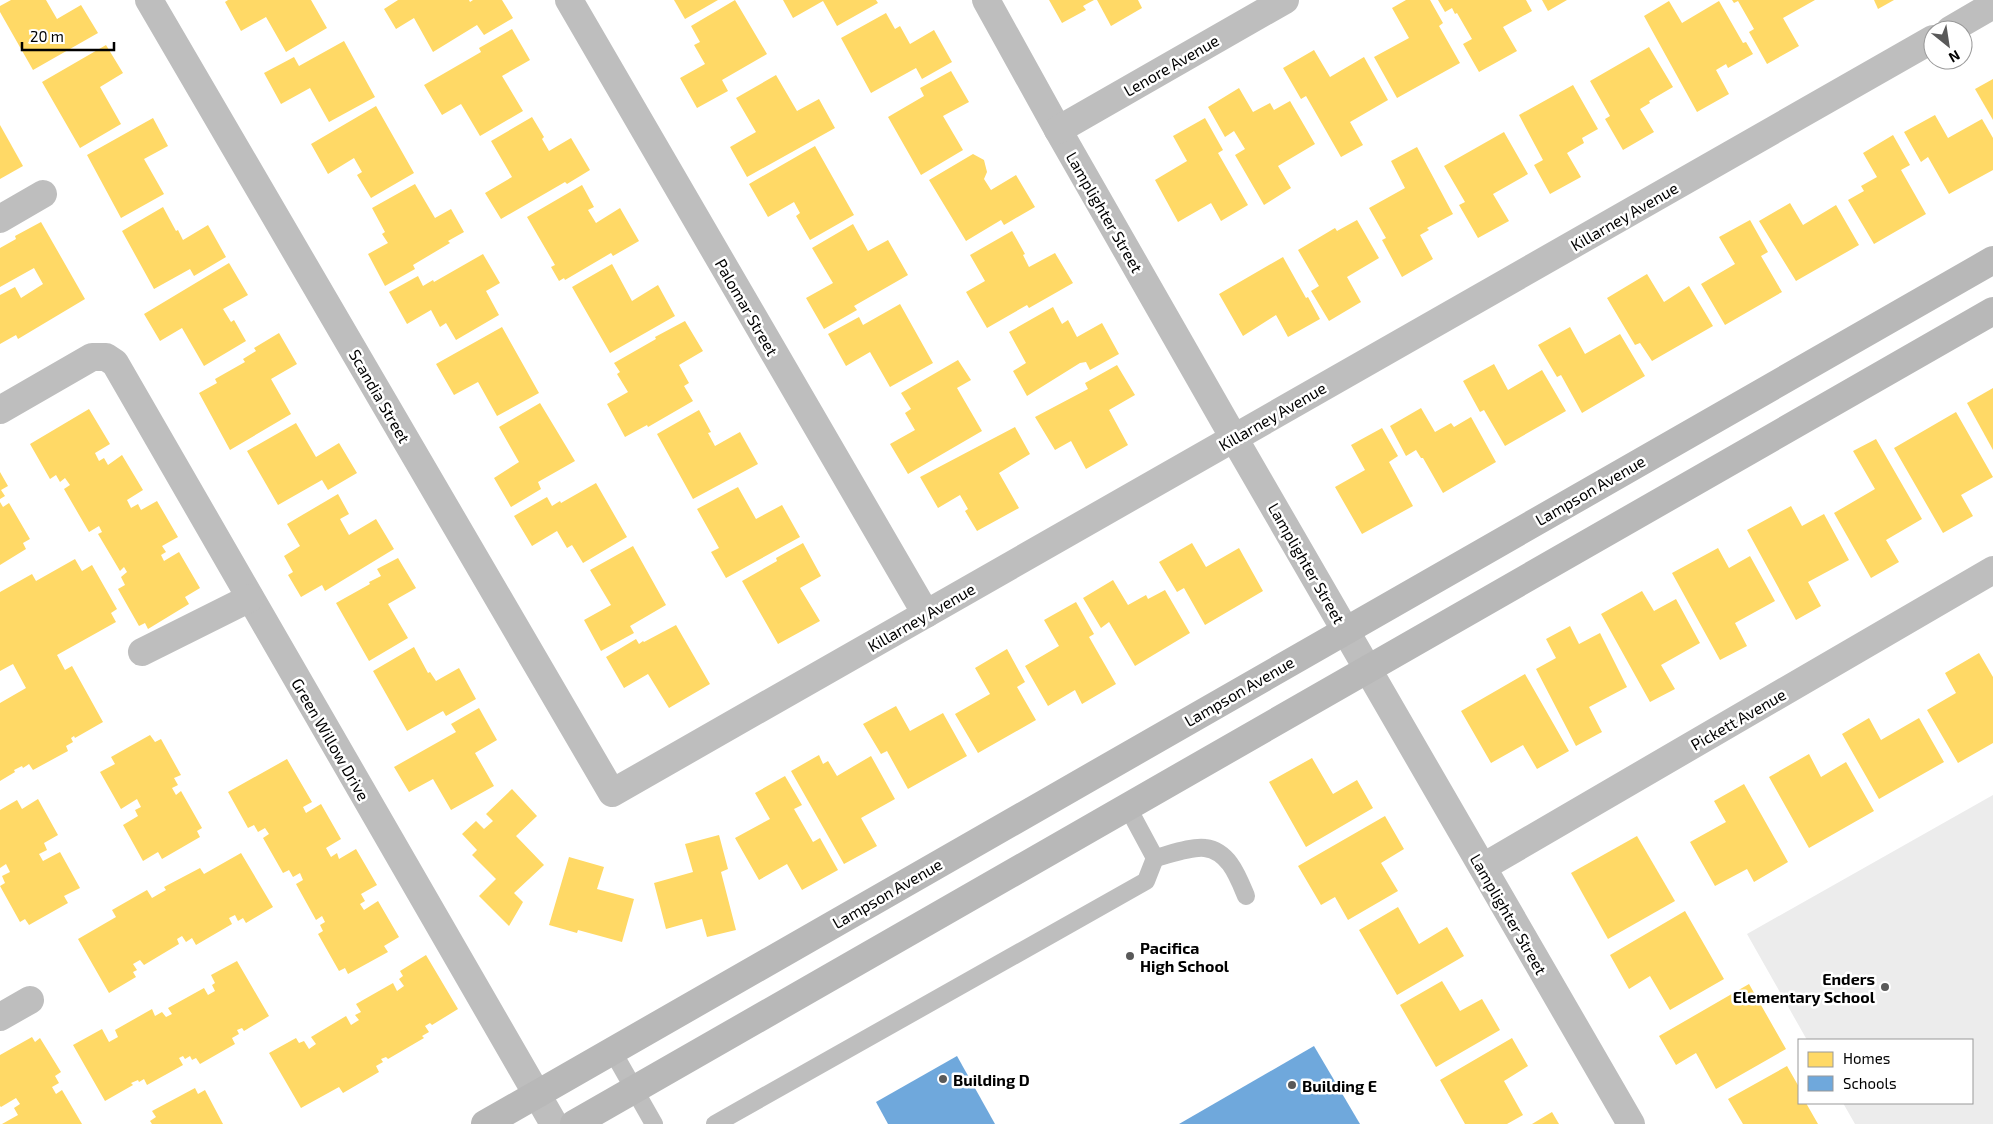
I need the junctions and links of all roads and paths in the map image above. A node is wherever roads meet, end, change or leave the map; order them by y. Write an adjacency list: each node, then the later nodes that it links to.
1 (149, 0): 21 (street, Scandia Street)
2 (569, 0): 17 (street, Palomar Street)
3 (986, 0): 8 (street, Lamplighter Street)
4 (1285, 0): 8 (street, Lenore Avenue)
5 (1993, 5): 6 (street)
6 (1967, 20)
7 (1923, 46): 14 (street, Killarney Avenue)
8 (1058, 130): 14 (street, Lamplighter Street)
9 (43, 194): 10 (street)
10 (0, 219)
11 (1993, 260): 18 (main road, Lampson Avenue)
12 (1993, 311): 20 (main road)
13 (0, 410): 16 (street, Green Willow Drive)
14 (1234, 438): 17 (street, Killarney Avenue); 18 (street, Lamplighter Street)
15 (1993, 570): 24 (street, Pickett Avenue)
16 (250, 598): 19 (street); 30 (street, Green Willow Drive)
17 (926, 614): 21 (street, Killarney Avenue)
18 (1346, 630): 20 (street, Lamplighter Street); 28 (main road, Lampson Avenue)
19 (142, 652)
20 (1368, 668): 22 (main road); 24 (street, Lamplighter Street)
21 (612, 793)
22 (1127, 806): 23 (lane); 29 (main road)
23 (1155, 858): 25 (lane); 35 (lane)
24 (1483, 867): 36 (street, Lamplighter Street)
25 (1246, 896)
26 (30, 1000): 27 (street)
27 (0, 1017)
28 (613, 1052): 29 (lane); 30 (main road, Lampson Avenue)
29 (634, 1090): 33 (main road); 34 (lane)
30 (538, 1095): 31 (main road, Lampson Avenue); 32 (street, Green Willow Drive)
31 (485, 1124)
32 (554, 1124)
33 (574, 1124)
34 (654, 1124)
35 (715, 1124)
36 (1631, 1124)

